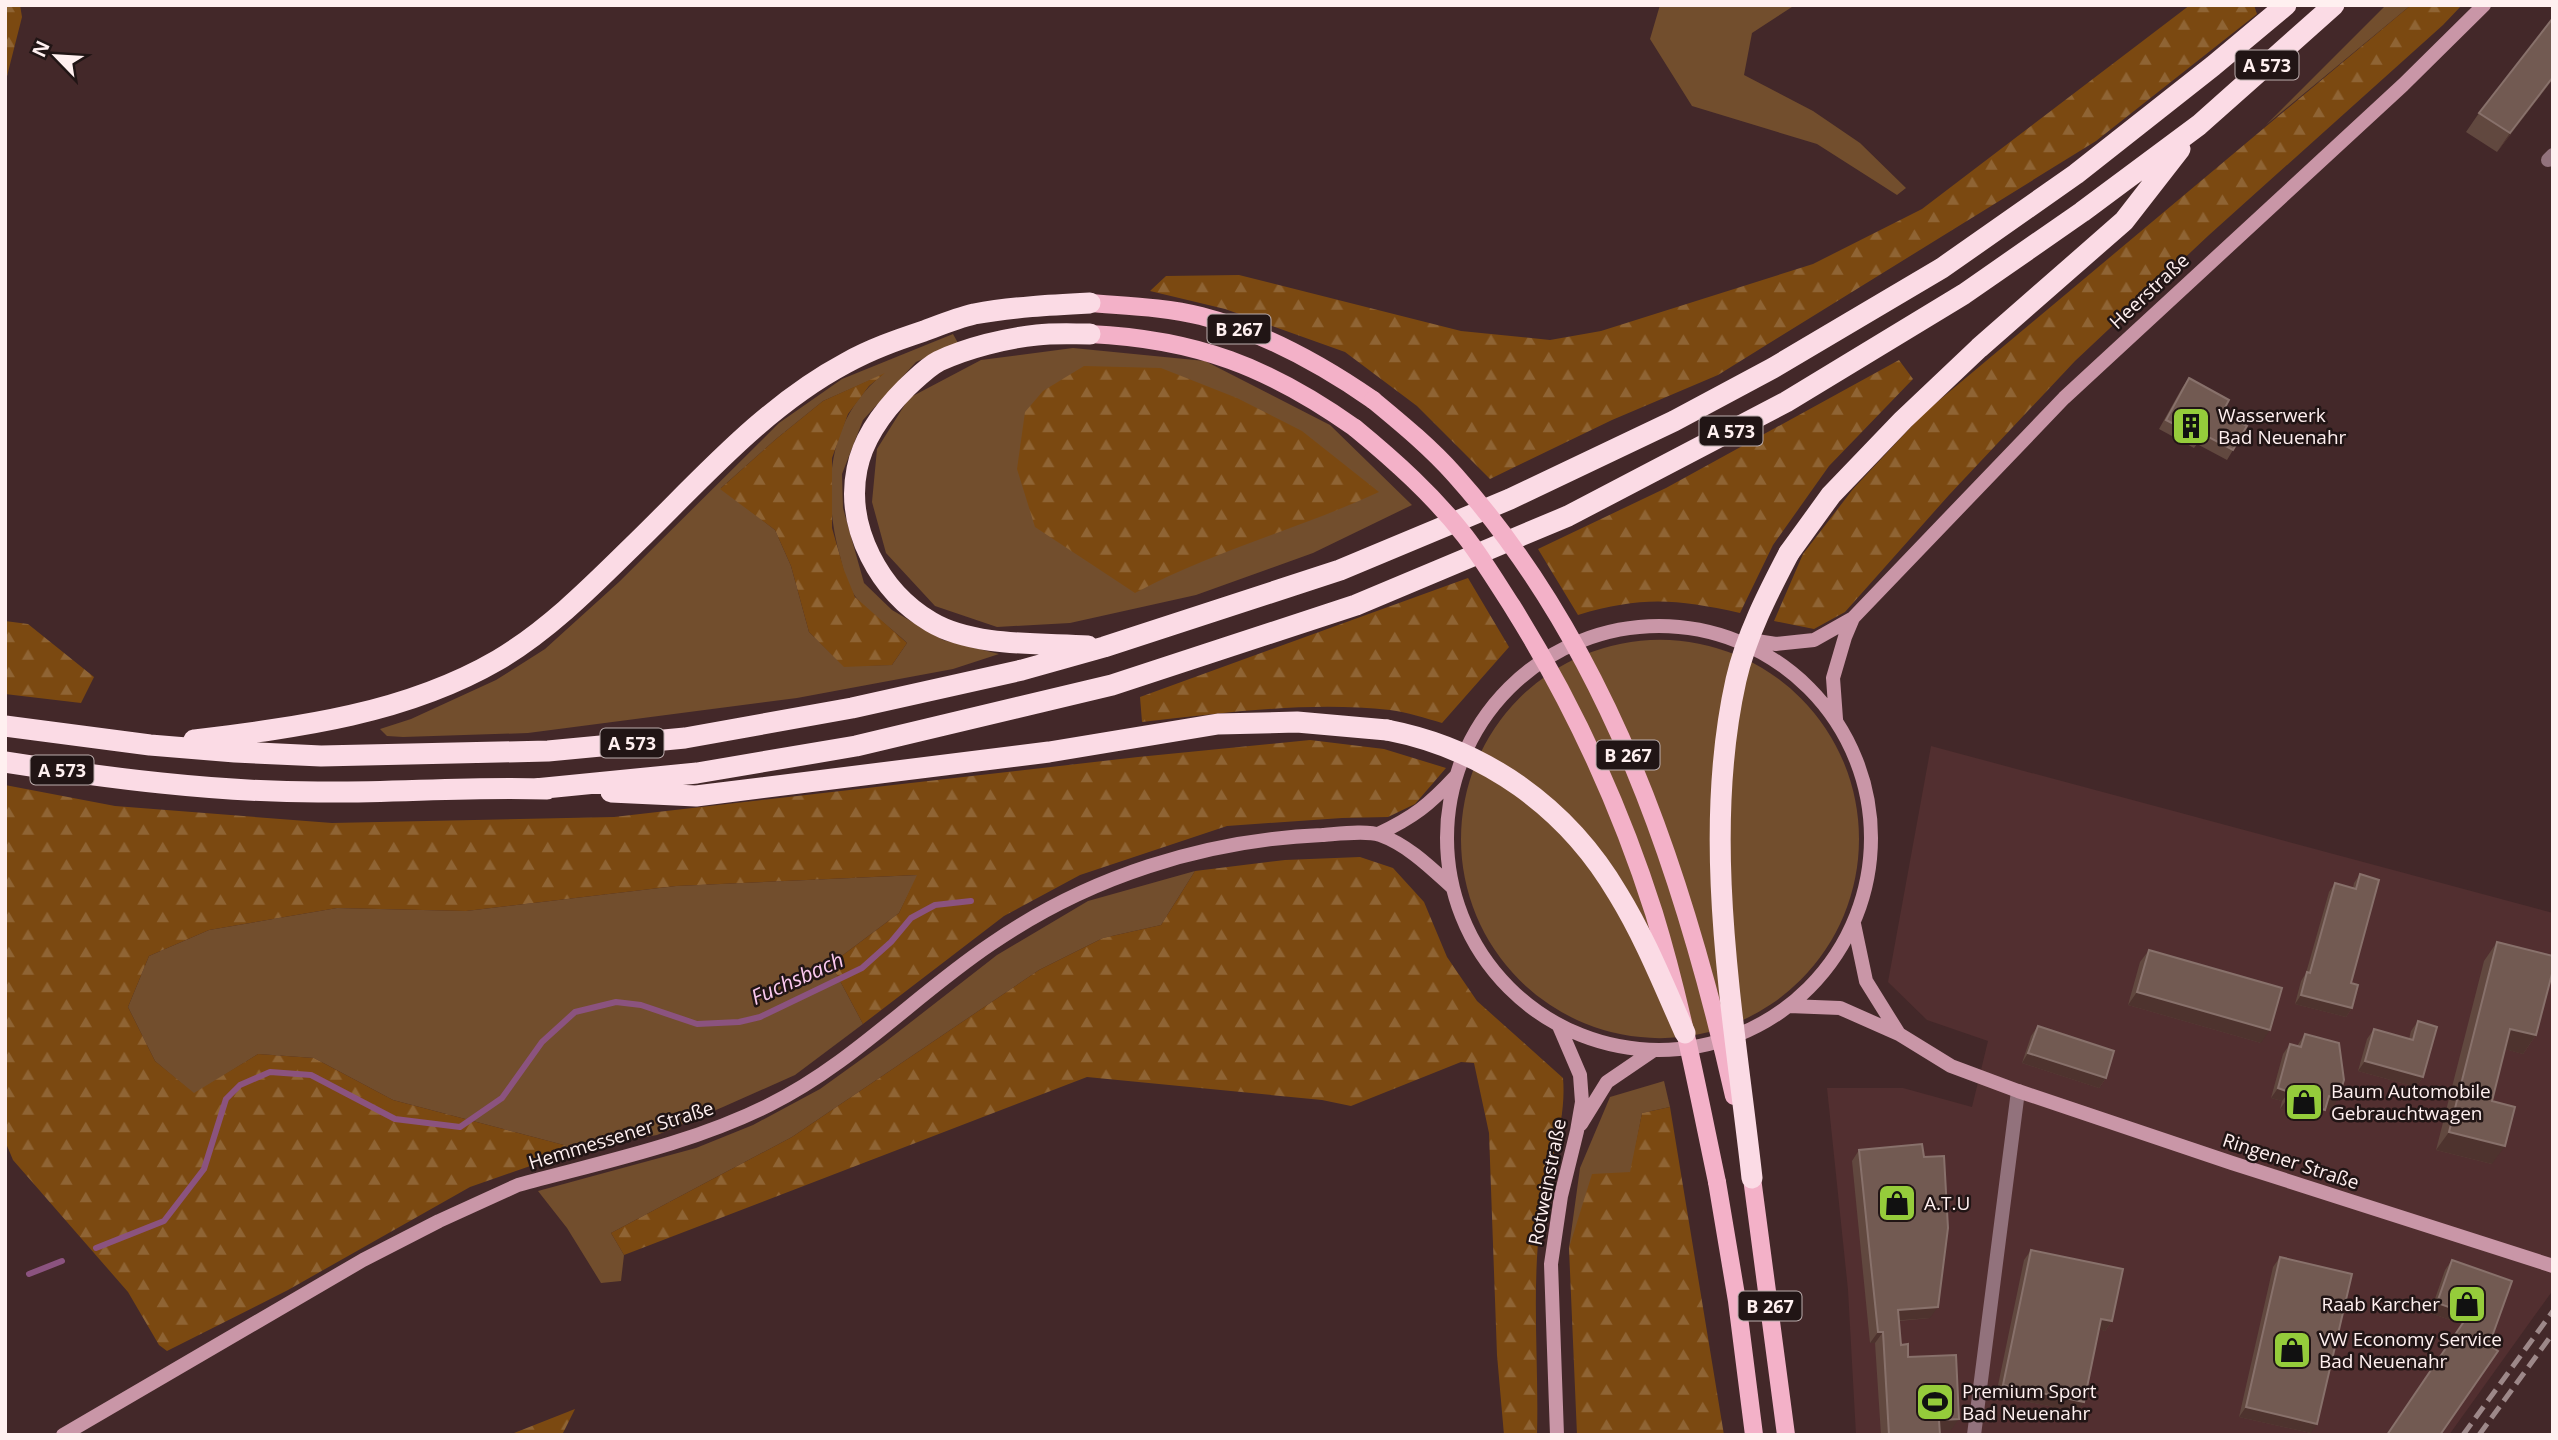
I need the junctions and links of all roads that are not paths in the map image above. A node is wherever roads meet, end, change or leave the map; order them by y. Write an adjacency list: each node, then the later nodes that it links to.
1 (2286, 5): 9 (highway, A 573)
2 (2334, 5): 4 (highway, A 573)
3 (2484, 5): 7 (main road, Heerstraße)
4 (2199, 125): 15 (highway, A 573); 26 (highway, A 573, bridge)
5 (1090, 303): 12 (highway); 26 (main road, B 267, bridge)
6 (1090, 334): 9 (highway, A 573); 21 (main road, B 267, bridge)
7 (1853, 618): 8 (main road, Heerstraße); 10 (main road, Heerstraße)
8 (1725, 635): 10 (main road); 14 (main road)
9 (1104, 647): 12 (highway, A 573)
10 (1836, 719): 18 (main road)
11 (5, 726): 12 (highway, A 573)
12 (150, 745)
13 (5, 762): 15 (highway, A 573)
14 (1456, 776): 16 (main road); 17 (main road)
15 (535, 789): 21 (highway, A 573, bridge)
16 (1378, 834): 17 (main road); 28 (main road, Hemmessener Straße)
17 (1452, 887): 20 (main road)
18 (1853, 924): 19 (main road); 22 (main road, Ringener Straße)
19 (1789, 1006): 22 (main road, Ringener Straße); 23 (main road)
20 (1559, 1026): 23 (main road); 25 (main road, Rotweinstraße)
21 (1685, 1033): 30 (main road, B 267, bridge)
22 (1899, 1034): 24 (main road, Ringener Straße)
23 (1654, 1050): 25 (main road)
24 (2018, 1091): 27 (main road, Ringener Straße); 32 (street)
25 (1577, 1131): 29 (main road, Rotweinstraße)
26 (1752, 1178): 31 (main road, B 267)
27 (2553, 1266)
28 (63, 1435)
29 (1557, 1435)
30 (1754, 1435)
31 (1786, 1435)
32 (1974, 1435)

